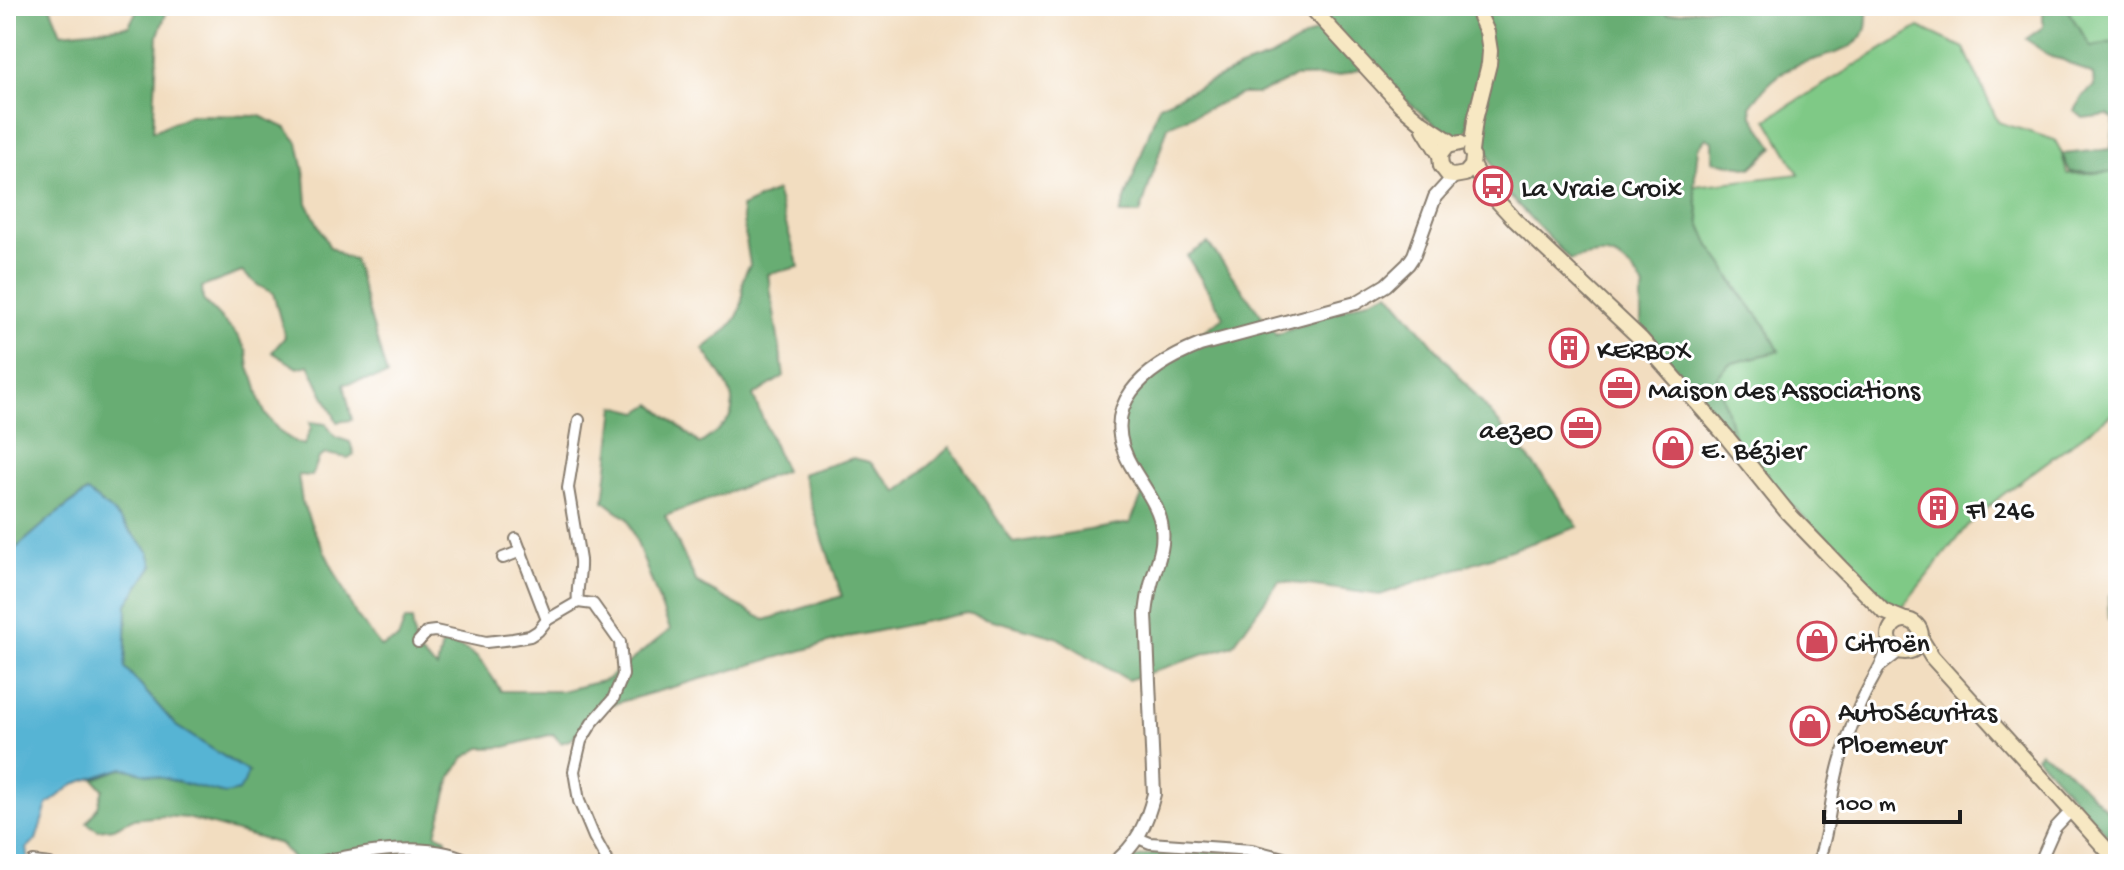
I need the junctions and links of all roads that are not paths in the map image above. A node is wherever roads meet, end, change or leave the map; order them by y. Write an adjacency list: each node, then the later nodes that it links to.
1 (1310, 6): 3 (main road)
2 (1475, 6): 4 (main road)
3 (1420, 121): 4 (main road); 5 (main road)
4 (1464, 151): 5 (main road); 6 (main road); 7 (main road)
5 (1440, 161): 6 (main road); 8 (street)
6 (1457, 176): 7 (main road); 8 (street)
7 (1490, 193): 14 (main road)
8 (1394, 276): 24 (street)
9 (579, 420): 13 (street)
10 (516, 539): 11 (street)
11 (521, 551): 12 (street); 15 (street)
12 (503, 558)
13 (578, 602): 15 (street); 30 (street)
14 (1883, 611): 16 (main road); 17 (main road)
15 (547, 620): 19 (street)
16 (1905, 620): 17 (main road); 18 (main road)
17 (1890, 635): 20 (main road); 22 (street)
18 (1921, 639): 20 (main road); 21 (main road)
19 (418, 642)
20 (1905, 651): 21 (main road); 22 (street)
21 (1932, 657): 23 (main road)
22 (1880, 667): 33 (street)
23 (2071, 811): 26 (main road); 34 (street)
24 (1138, 838): 31 (street); 32 (street)
25 (33, 862): 27 (street)
26 (2118, 862)
27 (50, 864)
28 (310, 864): 29 (street)
29 (475, 864)
30 (609, 864)
31 (1112, 864)
32 (1307, 864)
33 (1817, 864)
34 (2039, 864)

